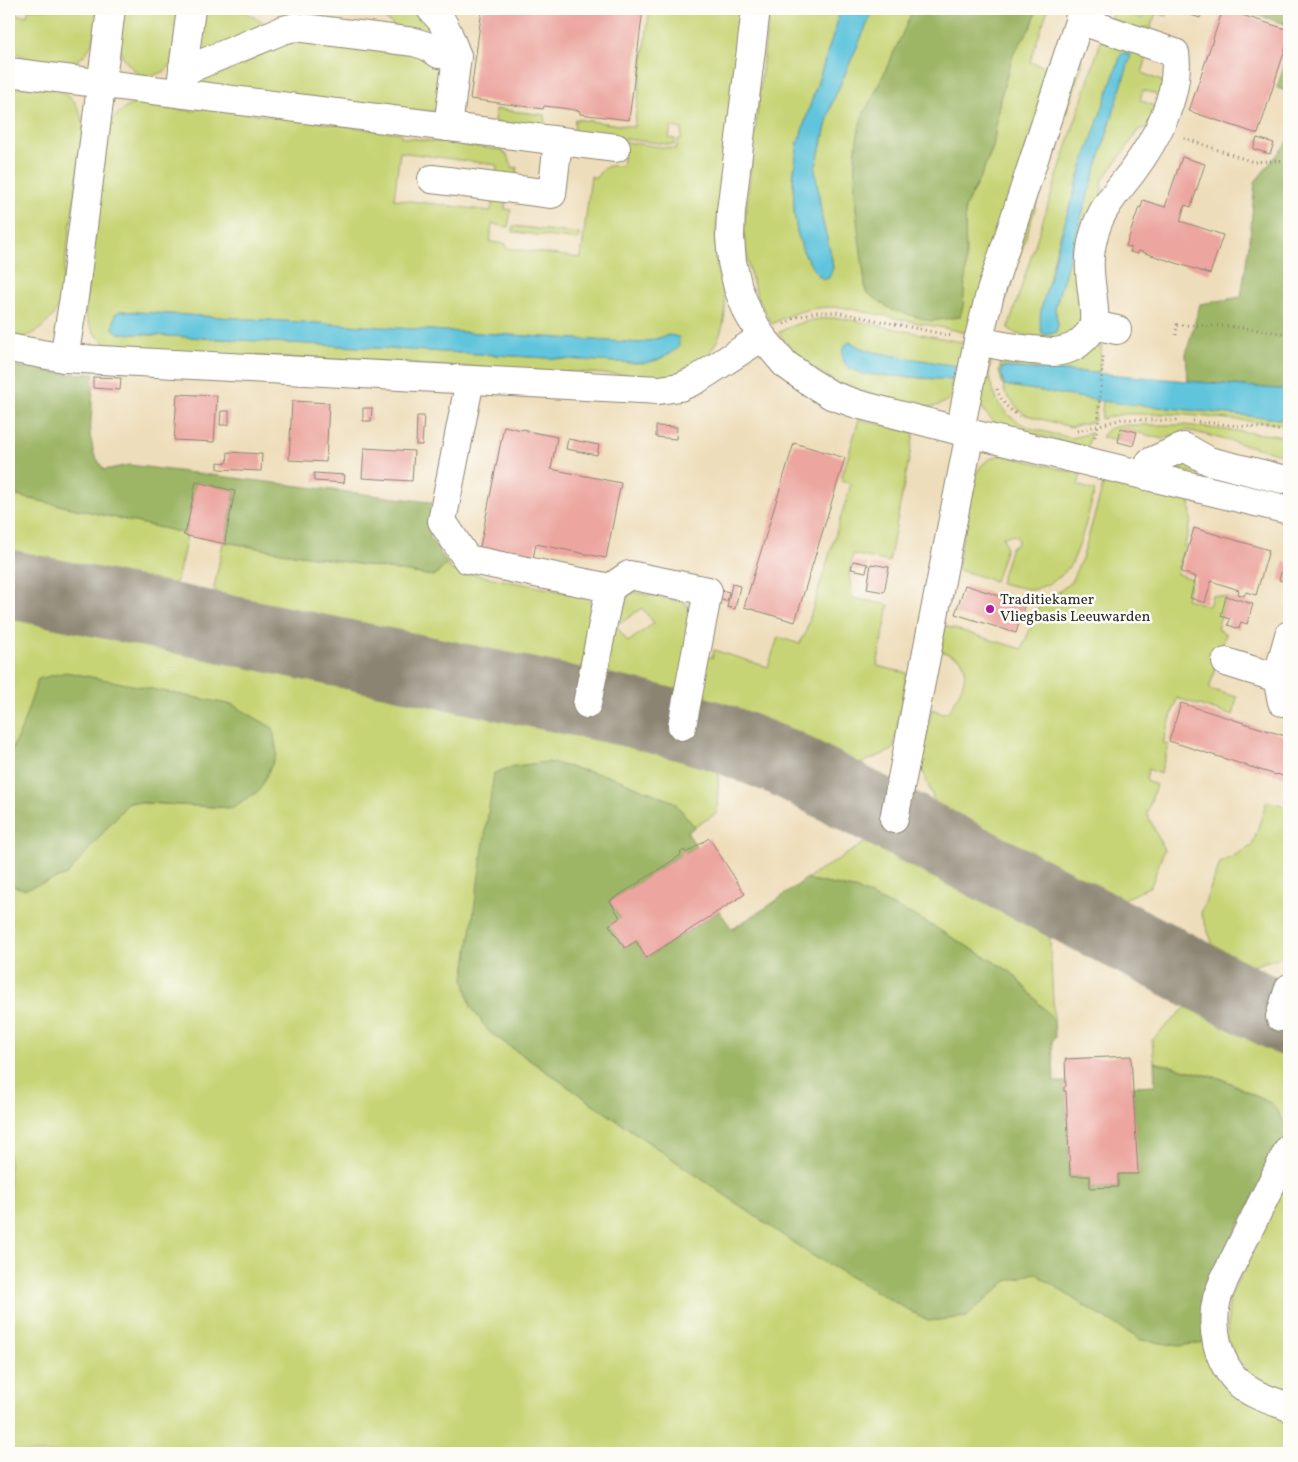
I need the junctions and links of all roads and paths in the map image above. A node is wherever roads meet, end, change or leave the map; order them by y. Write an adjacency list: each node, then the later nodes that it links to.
1 (111, 9): 11 (street)
2 (191, 9): 9 (street)
3 (431, 9): 8 (street)
4 (756, 9): 21 (street)
5 (1081, 15): 14 (street); 22 (street)
6 (1289, 22): 7 (path)
7 (1284, 24)
8 (457, 56): 9 (street); 13 (street)
9 (183, 67): 12 (street)
10 (9, 72): 11 (street)
11 (102, 84): 12 (street); 24 (street)
12 (180, 94): 13 (street)
13 (448, 127): 15 (street)
14 (1160, 129): 17 (path); 22 (street)
15 (558, 141): 16 (street); 18 (street)
16 (616, 148)
17 (1289, 160)
18 (432, 179)
19 (1289, 334): 20 (path)
20 (1176, 335)
21 (762, 337): 22 (path); 26 (street); 32 (street)
22 (989, 344): 28 (path); 32 (street)
23 (9, 348): 24 (street)
24 (64, 358): 26 (street)
25 (1102, 365): 27 (path)
26 (470, 380): 39 (street)
27 (1099, 410)
28 (1024, 420)
29 (1180, 421): 33 (path)
30 (1190, 421): 31 (path)
31 (1289, 431)
32 (965, 432): 36 (street); 44 (street)
33 (1071, 432)
34 (1184, 447): 35 (street); 36 (street); 37 (street)
35 (1289, 464)
36 (1147, 476): 38 (street)
37 (1289, 478)
38 (1289, 510)
39 (610, 588): 42 (street); 43 (street)
40 (1289, 635): 41 (street)
41 (1226, 662)
42 (587, 704)
43 (682, 726)
44 (894, 819)
45 (1289, 988): 46 (street)
46 (1280, 1017)
47 (1289, 1148): 48 (street)
48 (1289, 1407)

